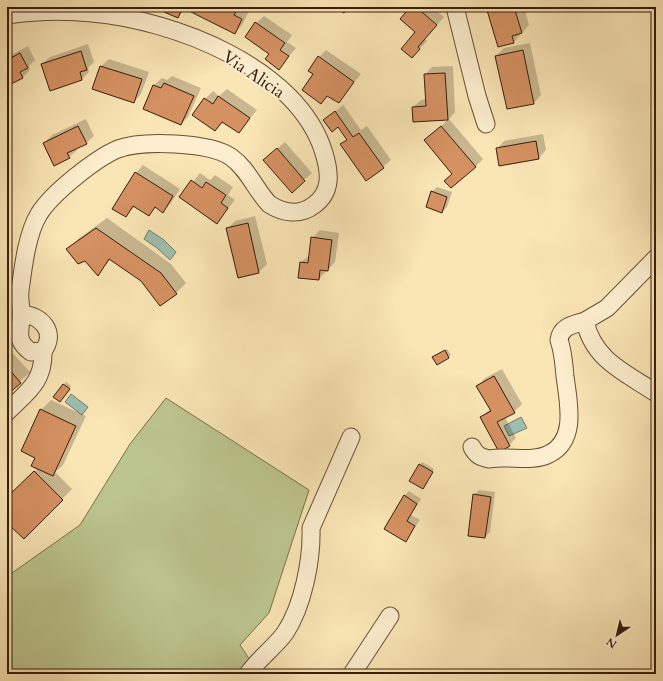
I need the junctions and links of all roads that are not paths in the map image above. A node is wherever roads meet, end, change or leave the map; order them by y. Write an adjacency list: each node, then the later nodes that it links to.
1 (455, 7): 3 (street)
2 (7, 15): 5 (street, Via Alicia)
3 (486, 124)
4 (656, 258): 6 (street)
5 (22, 314): 7 (street); 8 (street, Via Alicia); 8 (street)
6 (585, 322): 9 (street); 12 (street)
7 (7, 324)
8 (43, 352): 10 (street)
9 (656, 394)
10 (7, 412)
11 (351, 437): 14 (street)
12 (472, 447)
13 (390, 616): 15 (street)
14 (248, 674)
15 (352, 674)

